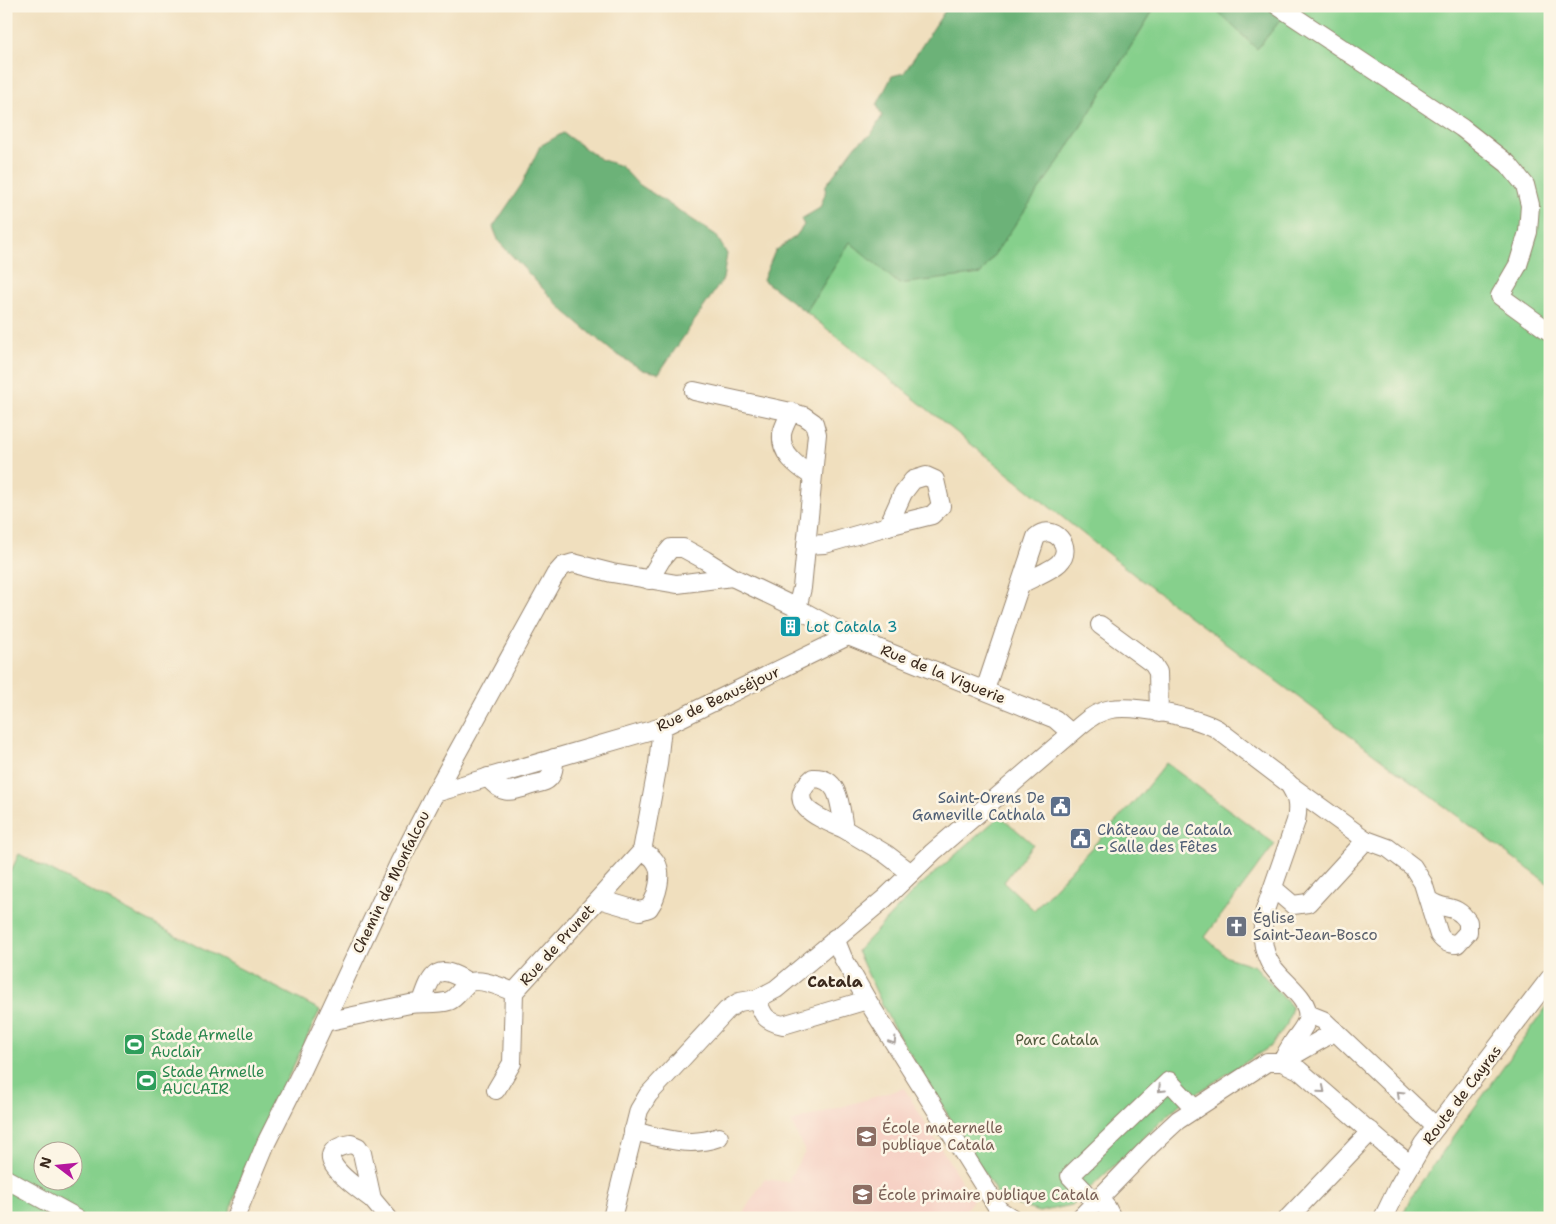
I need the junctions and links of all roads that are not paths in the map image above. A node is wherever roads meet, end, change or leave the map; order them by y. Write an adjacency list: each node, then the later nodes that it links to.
1 (1278, 6): 2 (street)
2 (1550, 332)
3 (694, 391): 4 (street)
4 (791, 412): 5 (street); 5 (street)
5 (812, 476): 7 (street)
6 (888, 526): 7 (street)
7 (806, 545): 11 (street)
8 (732, 577): 9 (street); 9 (street, Rue de la Viguerie); 11 (street, Rue de la Viguerie)
9 (649, 580): 19 (street, Chemin de Monfalcou)
10 (1021, 584): 14 (street)
11 (797, 608): 13 (street, Rue de la Viguerie)
12 (1100, 625): 15 (street)
13 (848, 636): 14 (street, Rue de la Viguerie); 16 (street, Rue de Beauséjour)
14 (985, 690): 17 (street, Rue de la Viguerie)
15 (1159, 713): 17 (street); 18 (street)
16 (662, 727): 19 (street, Rue de Beauséjour); 22 (street)
17 (1071, 733): 23 (street)
18 (1288, 783): 21 (street); 24 (street)
19 (435, 793): 35 (street, Chemin de Monfalcou)
20 (844, 829): 23 (street)
21 (1366, 840): 24 (street); 26 (street)
22 (642, 851): 25 (street, Rue de Prunet); 25 (street, Rue de Prunet)
23 (911, 873): 27 (street)
24 (1273, 888): 34 (street)
25 (599, 899): 30 (street, Rue de Prunet)
26 (1429, 900)
27 (835, 938): 31 (street); 32 (street)
28 (1550, 978): 40 (street, Route de Cayras)
29 (468, 982): 30 (street, Rue de Prunet); 33 (street); 33 (street, Rue de Prunet)
30 (514, 992): 38 (street, Rue de Prunet)
31 (757, 1000): 32 (street); 41 (street)
32 (867, 1000): 48 (street, one-way to 48)
33 (422, 1002): 35 (street)
34 (1308, 1014): 36 (street); 37 (street)
35 (325, 1022): 51 (street, Chemin de Monfalcou)
36 (1334, 1030): 37 (street); 40 (street, one-way to 36)
37 (1282, 1062): 39 (street); 42 (street, one-way to 42)
38 (496, 1090)
39 (1195, 1109): 47 (street); 47 (street, one-way to 47)
40 (1436, 1127): 44 (street, Route de Cayras)
41 (633, 1131): 43 (street); 52 (street)
42 (1371, 1131): 44 (street); 55 (street)
43 (719, 1137)
44 (1410, 1165): 56 (street, Route de Cayras)
45 (6, 1179): 50 (street)
46 (372, 1199): 49 (street)
47 (1097, 1200): 53 (street); 54 (street)
48 (1005, 1215)
49 (387, 1217)
50 (78, 1218)
51 (235, 1218)
52 (612, 1218)
53 (1080, 1218)
54 (1112, 1218)
55 (1288, 1218)
56 (1383, 1218)

